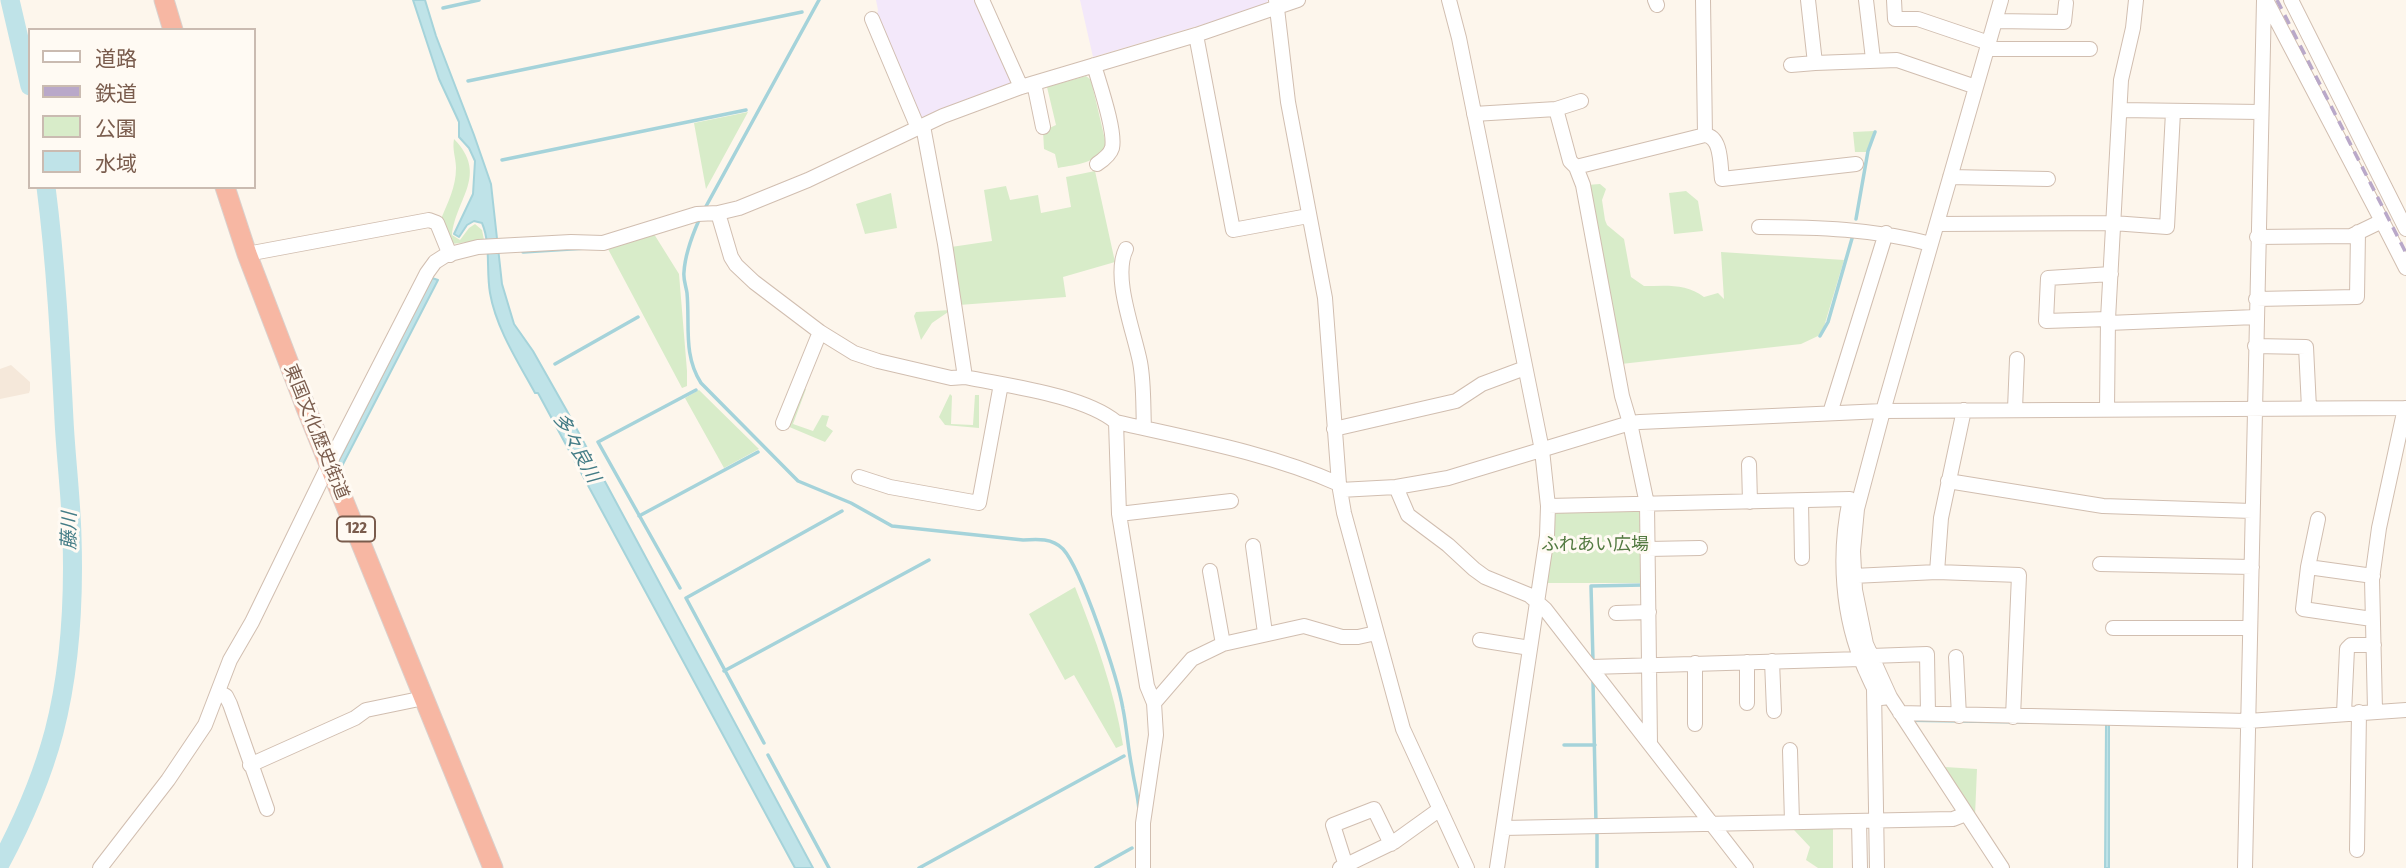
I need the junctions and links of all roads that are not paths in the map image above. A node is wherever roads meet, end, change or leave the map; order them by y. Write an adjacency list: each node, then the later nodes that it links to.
1 (164, 0): 17 (highway)
2 (982, 0): 25 (street)
3 (1298, 0): 14 (street)
4 (1449, 0): 32 (street)
5 (1703, 0): 35 (street)
6 (1808, 0): 22 (street)
7 (1866, 0): 21 (street)
8 (1894, 0): 19 (street)
9 (2001, 0): 16 (street)
10 (2136, 0): 29 (street)
11 (2265, 0): 31 (street); 46 (street)
12 (2291, 0): 42 (street)
13 (2066, 3): 16 (street)
14 (1277, 4): 18 (street); 45 (street)
15 (872, 19): 33 (street)
16 (1995, 21): 19 (street)
17 (172, 28)
18 (1196, 35): 23 (street); 45 (street)
19 (1988, 46): 20 (street); 26 (street)
20 (2090, 49)
21 (1873, 60): 22 (street); 26 (street)
22 (1815, 63): 24 (street)
23 (1094, 65): 25 (street); 36 (street)
24 (1791, 65)
25 (1028, 85): 33 (street); 34 (street)
26 (1976, 87): 39 (street)
27 (1581, 101): 28 (street)
28 (1556, 109): 32 (street); 38 (street)
29 (2120, 110): 30 (street); 47 (street)
30 (2173, 112): 31 (street); 47 (street)
31 (2260, 113): 53 (street)
32 (1474, 114): 66 (street)
33 (921, 127): 44 (street); 67 (street)
34 (1043, 127)
35 (1705, 135): 37 (street); 38 (street)
36 (1097, 164)
37 (1856, 164)
38 (1576, 167): 79 (street)
39 (1950, 177): 40 (street); 48 (street)
40 (2048, 179)
41 (226, 189): 56 (highway, 東国文化歴史街道 / 122)
42 (2391, 199): 43 (street); 50 (street)
43 (2406, 199)
44 (718, 213): 57 (street); 63 (street)
45 (1308, 216): 81 (street)
46 (2382, 221): 51 (street); 58 (street)
47 (2113, 223): 48 (street); 59 (street)
48 (1937, 224): 54 (street)
49 (1759, 227): 52 (street)
50 (2406, 229)
51 (2358, 232): 53 (street); 60 (street)
52 (1886, 233): 54 (street); 76 (street)
53 (2257, 237): 60 (street)
54 (1931, 244): 75 (street)
55 (1126, 249): 80 (street)
56 (247, 254): 57 (street); 84 (highway, 東国文化歴史街道 / 122)
57 (450, 255): 84 (street)
58 (2406, 268)
59 (2111, 274): 62 (street); 62 (street)
60 (2256, 299): 61 (street)
61 (2256, 317): 62 (street); 64 (street)
62 (2108, 321): 72 (street)
63 (820, 332): 67 (street); 78 (street)
64 (2255, 346): 69 (street); 70 (street)
65 (2017, 359): 74 (street)
66 (1525, 368): 81 (street); 82 (street)
67 (965, 377): 68 (street)
68 (1001, 384): 77 (street); 86 (street)
69 (2254, 408): 70 (street); 72 (street); 96 (street)
70 (2309, 408): 71 (street)
71 (2406, 408): 109 (street)
72 (2107, 409): 74 (street)
73 (1964, 410): 74 (street); 75 (street); 87 (street)
74 (2015, 410)
75 (1883, 411): 76 (street); 108 (street)
76 (1830, 413): 79 (street)
77 (1116, 422): 80 (street); 97 (street)
78 (783, 423)
79 (1630, 423): 82 (street); 94 (street)
80 (1144, 428): 88 (street)
81 (1335, 429): 88 (street)
82 (1542, 450): 89 (street); 95 (street)
83 (1864, 451): 90 (street)
84 (329, 464): 131 (street); 134 (highway, 東国文化歴史街道 / 122)
85 (1749, 464): 93 (street)
86 (859, 477)
87 (1948, 481): 96 (street); 107 (street)
88 (1340, 487): 89 (street); 117 (street)
89 (1396, 488): 110 (street)
90 (1850, 499): 92 (street); 123 (street)
91 (1231, 501): 97 (street)
92 (1801, 501): 93 (street); 102 (street)
93 (1750, 502): 94 (street)
94 (1647, 504): 95 (street); 101 (street)
95 (1548, 506): 110 (street)
96 (2252, 511): 104 (street)
97 (1119, 514): 135 (street)
98 (2318, 519): 105 (street)
99 (1253, 546): 116 (street)
100 (1700, 548): 101 (street)
101 (1648, 549): 111 (street)
102 (1802, 558)
103 (2100, 564): 104 (street)
104 (2252, 566): 115 (street)
105 (2308, 567): 109 (street); 113 (street)
106 (1210, 571): 119 (street)
107 (1937, 572): 108 (street); 145 (street)
108 (1853, 576): 123 (street)
109 (2373, 576): 113 (street)
110 (1536, 601): 121 (street); 130 (street)
111 (1649, 612): 112 (street); 129 (street)
112 (1616, 613)
113 (2372, 619): 120 (street)
114 (2113, 628): 115 (street)
115 (2250, 628): 146 (street)
116 (1265, 633): 117 (street); 119 (street)
117 (1376, 633): 152 (street)
118 (1480, 640): 121 (street)
119 (1223, 644): 135 (street)
120 (2374, 645): 124 (street); 125 (street)
121 (1530, 648): 158 (street)
122 (1956, 657): 144 (street)
123 (1866, 658): 126 (street); 132 (street); 133 (street); 142 (street)
124 (2347, 659): 125 (street); 143 (street)
125 (2374, 660): 137 (street)
126 (1772, 661): 127 (street); 139 (street)
127 (1747, 662): 128 (street); 136 (street)
128 (1695, 663): 129 (street); 147 (street)
129 (1650, 664): 130 (street); 148 (street)
130 (1591, 667): 148 (street)
131 (218, 683): 150 (street); 162 (street)
132 (1874, 689): 133 (street); 154 (street)
133 (1890, 697): 141 (street)
134 (424, 698): 150 (street); 163 (highway, 東国文化歴史街道 / 122)
135 (1154, 703): 164 (street)
136 (1747, 703)
137 (2375, 710): 138 (street); 140 (street)
138 (2406, 710)
139 (1774, 711)
140 (2359, 712): 143 (street); 160 (street)
141 (1900, 713): 142 (street); 153 (street)
142 (1928, 713): 144 (street)
143 (2343, 713): 146 (street)
144 (1959, 716): 145 (street)
145 (2013, 717): 146 (street)
146 (2248, 721): 171 (street)
147 (1695, 724)
148 (1650, 744): 157 (street)
149 (1790, 750): 156 (street)
150 (250, 765): 151 (street)
151 (267, 809)
152 (1440, 809): 159 (street); 165 (street)
153 (1966, 814): 154 (street); 170 (street)
154 (1876, 820): 155 (street); 169 (street)
155 (1858, 821): 156 (street); 168 (street)
156 (1792, 822): 157 (street)
157 (1712, 823): 158 (street); 167 (street)
158 (1503, 828): 166 (street)
159 (1391, 844): 161 (street); 161 (street)
160 (2357, 850)
161 (1341, 867)
162 (100, 868)
163 (493, 868)
164 (1143, 868)
165 (1467, 868)
166 (1497, 868)
167 (1746, 868)
168 (1860, 868)
169 (1877, 868)
170 (2002, 868)
171 (2245, 868)

